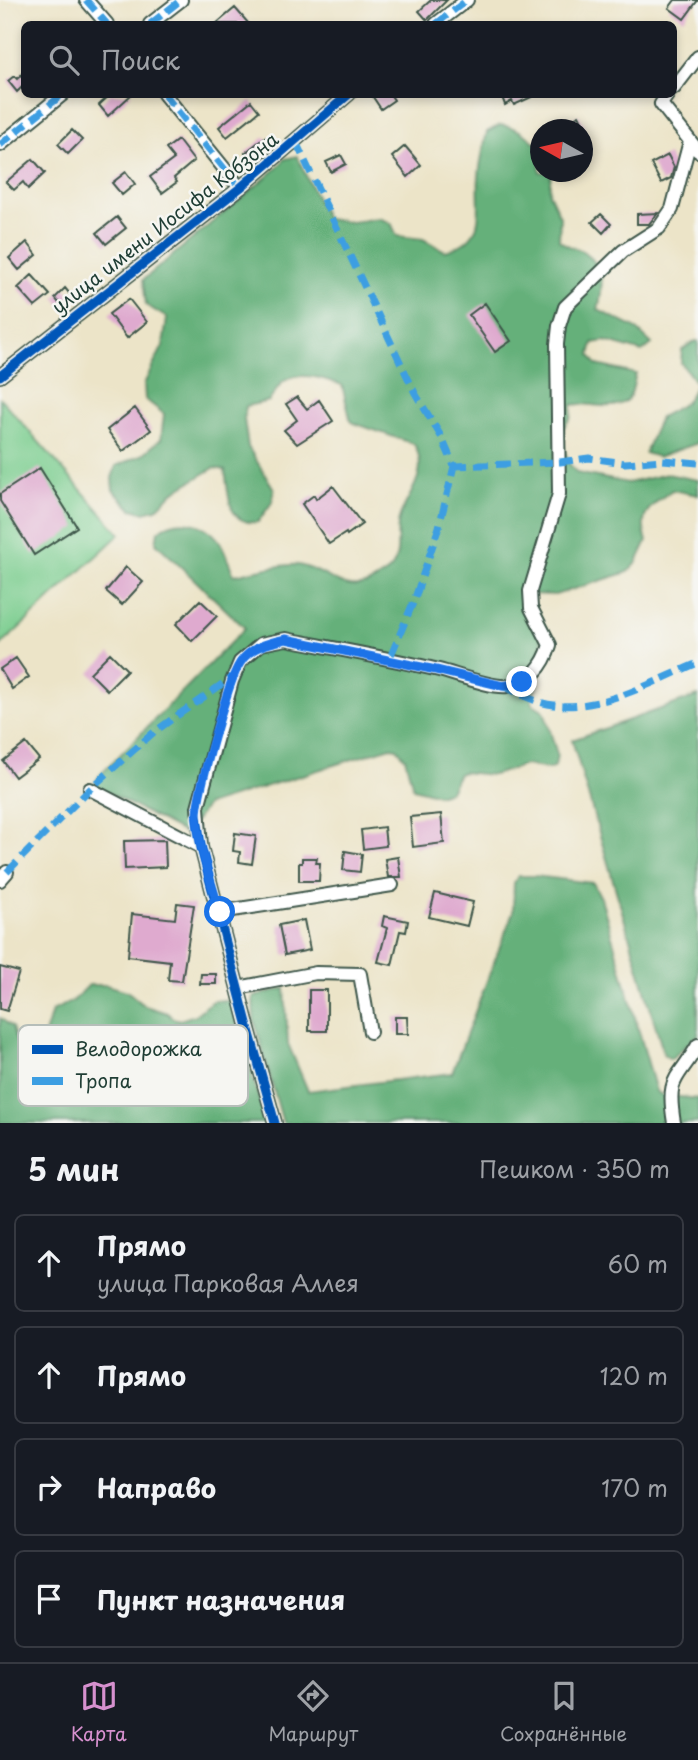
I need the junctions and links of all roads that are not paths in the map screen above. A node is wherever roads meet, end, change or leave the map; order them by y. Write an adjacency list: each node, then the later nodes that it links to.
1 (86, 0): 4 (street)
2 (181, 0): 5 (street)
3 (467, 0): 6 (street)
4 (104, 21)
5 (154, 21)
6 (440, 21)
7 (698, 57): 8 (street)
8 (677, 84)
9 (58, 98): 13 (street)
10 (167, 98): 15 (street)
11 (344, 98): 15 (street, улица имени Иосифа Кобзона)
12 (665, 98): 14 (street)
13 (0, 145)
14 (694, 146): 18 (street)
15 (240, 188): 16 (street, улица имени Иосифа Кобзона)
16 (0, 376)
17 (90, 789): 18 (street)
18 (201, 847): 20 (street)
19 (392, 884): 20 (street)
20 (220, 912): 21 (street)
21 (238, 988): 22 (street); 24 (street)
22 (370, 1032)
23 (698, 1045): 25 (street)
24 (275, 1123)
25 (674, 1123)

